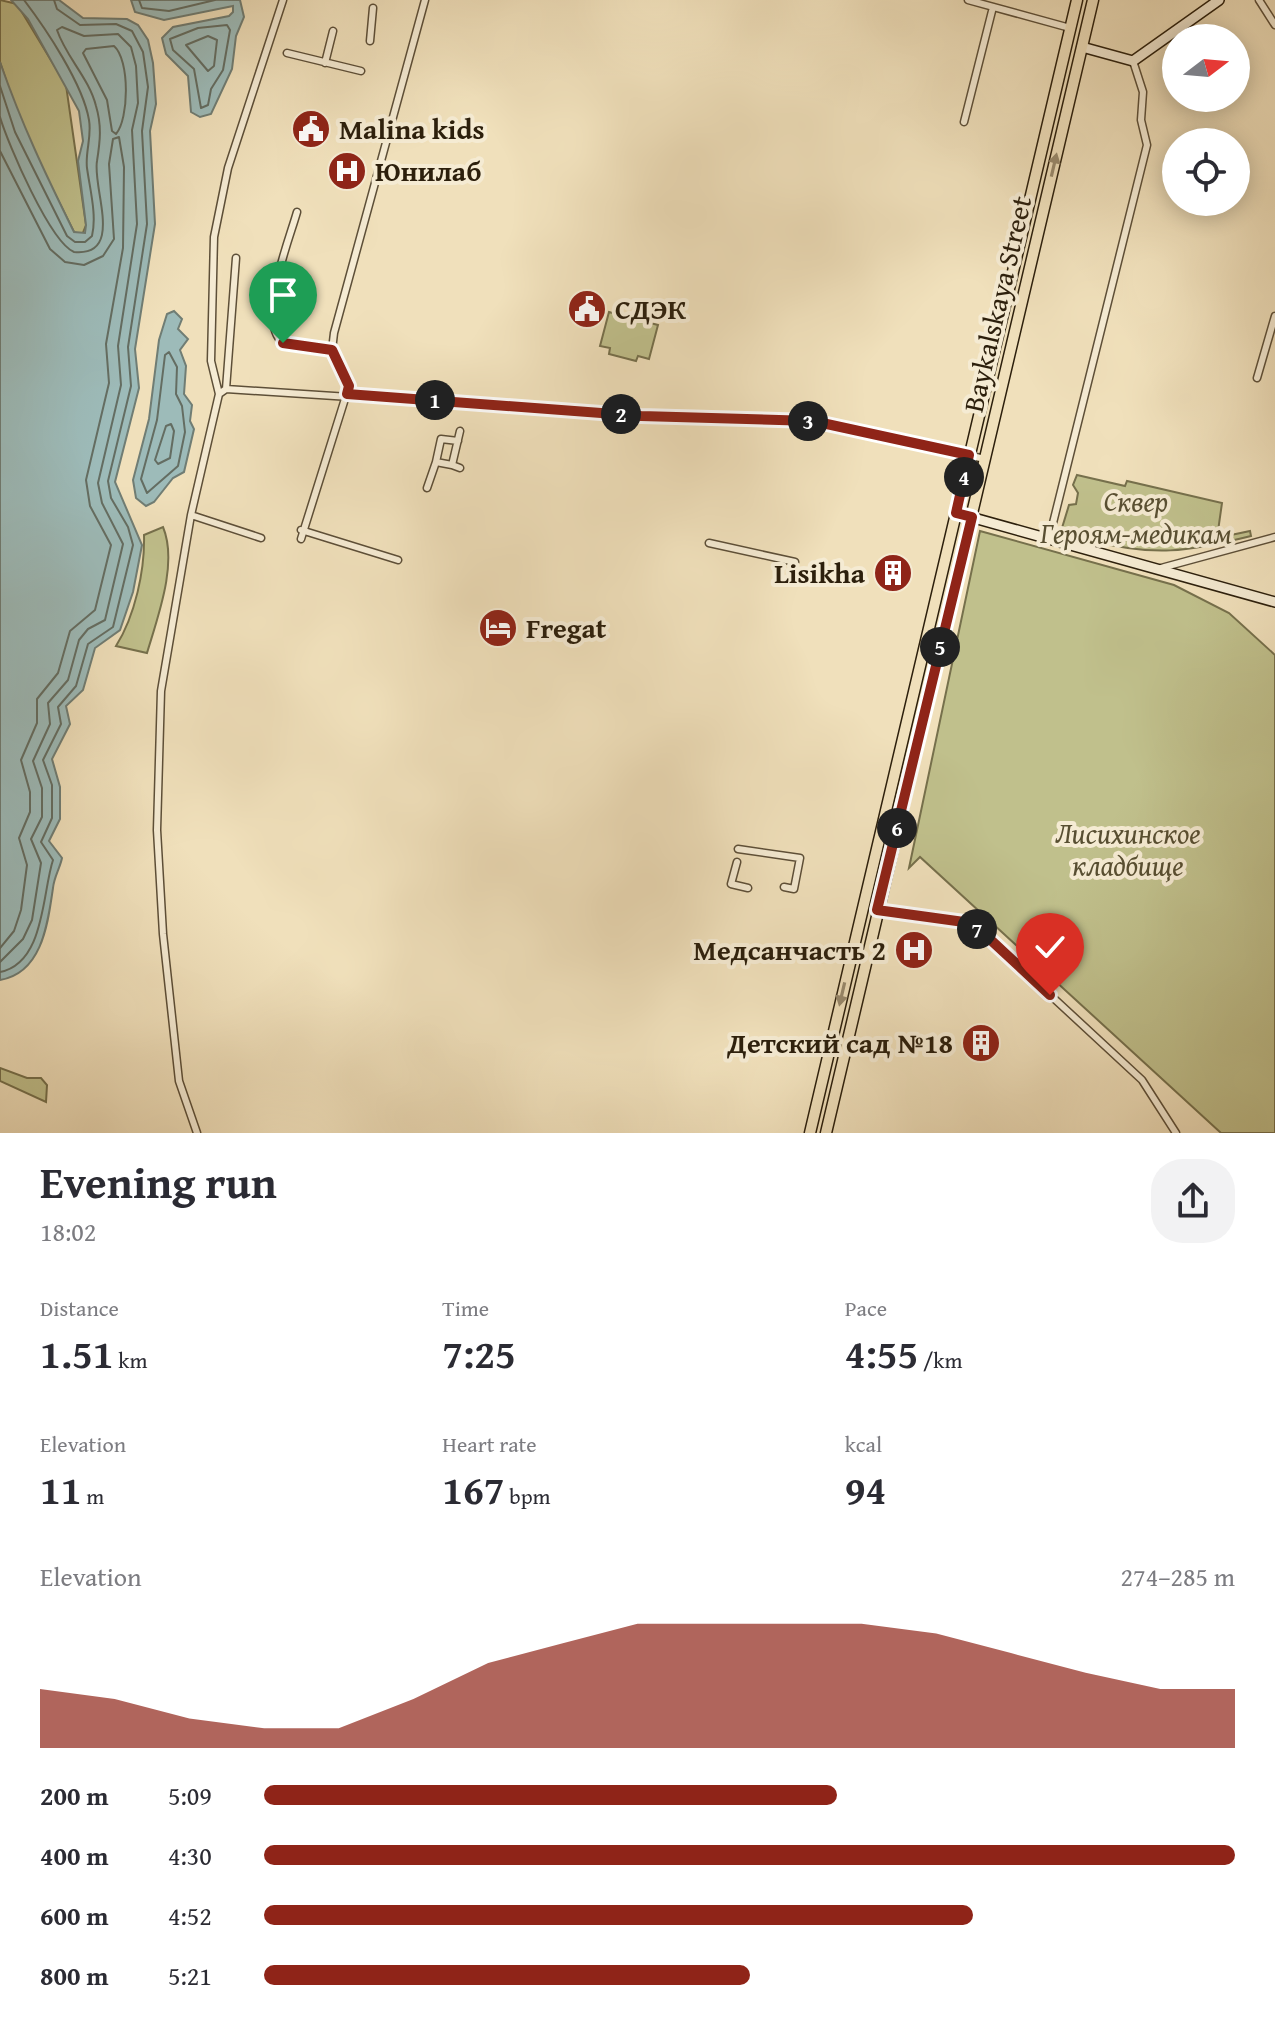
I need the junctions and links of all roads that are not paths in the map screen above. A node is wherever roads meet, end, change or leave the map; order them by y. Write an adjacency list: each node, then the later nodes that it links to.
1 (283, 0): 26 (street)
2 (425, 0): 23 (street)
3 (968, 0): 8 (street)
4 (1077, 0): 11 (main road, Baykalskaya Street)
5 (1093, 0): 14 (main road, Baykalskaya Street)
6 (1219, 0): 16 (main road)
7 (1259, 0): 10 (street)
8 (993, 7): 11 (street); 19 (street)
9 (373, 8): 13 (street)
10 (1275, 25)
11 (1070, 28): 30 (main road, Baykalskaya Street)
12 (333, 31): 17 (street)
13 (370, 41)
14 (1082, 47): 16 (main road); 31 (main road, Baykalskaya Street, one-way to 14)
15 (287, 53): 17 (street)
16 (1133, 61): 41 (street)
17 (325, 63): 18 (street)
18 (361, 71)
19 (964, 122)
20 (297, 212): 23 (street)
21 (236, 258): 25 (street)
22 (1275, 316): 24 (street)
23 (332, 350): 27 (street)
24 (1257, 378)
25 (226, 389): 26 (street); 27 (street)
26 (219, 394): 35 (street)
27 (347, 394): 30 (street); 37 (street)
28 (460, 431): 29 (street)
29 (458, 441): 32 (street); 32 (street)
30 (969, 455): 31 (street); 34 (main road, Baykalskaya Street)
31 (985, 459): 36 (main road, Baykalskaya Street)
32 (436, 462): 33 (street)
33 (427, 488)
34 (956, 513): 36 (main road); 53 (main road, Baykalskaya Street, one-way to 53)
35 (191, 515): 39 (street); 52 (street)
36 (972, 517): 41 (main road); 51 (main road, Baykalskaya Street)
37 (301, 530): 40 (street); 43 (street)
38 (1275, 537): 45 (street)
39 (261, 538)
40 (301, 539)
41 (1049, 539): 45 (main road)
42 (709, 543): 44 (street)
43 (398, 560)
44 (795, 562)
45 (1161, 568): 46 (main road)
46 (1275, 602)
47 (738, 849): 49 (street)
48 (737, 862): 50 (street)
49 (784, 887)
50 (748, 888)
51 (877, 910): 54 (main road, Baykalskaya Street); 55 (street)
52 (197, 1133)
53 (810, 1133)
54 (826, 1133)
55 (1176, 1133)

